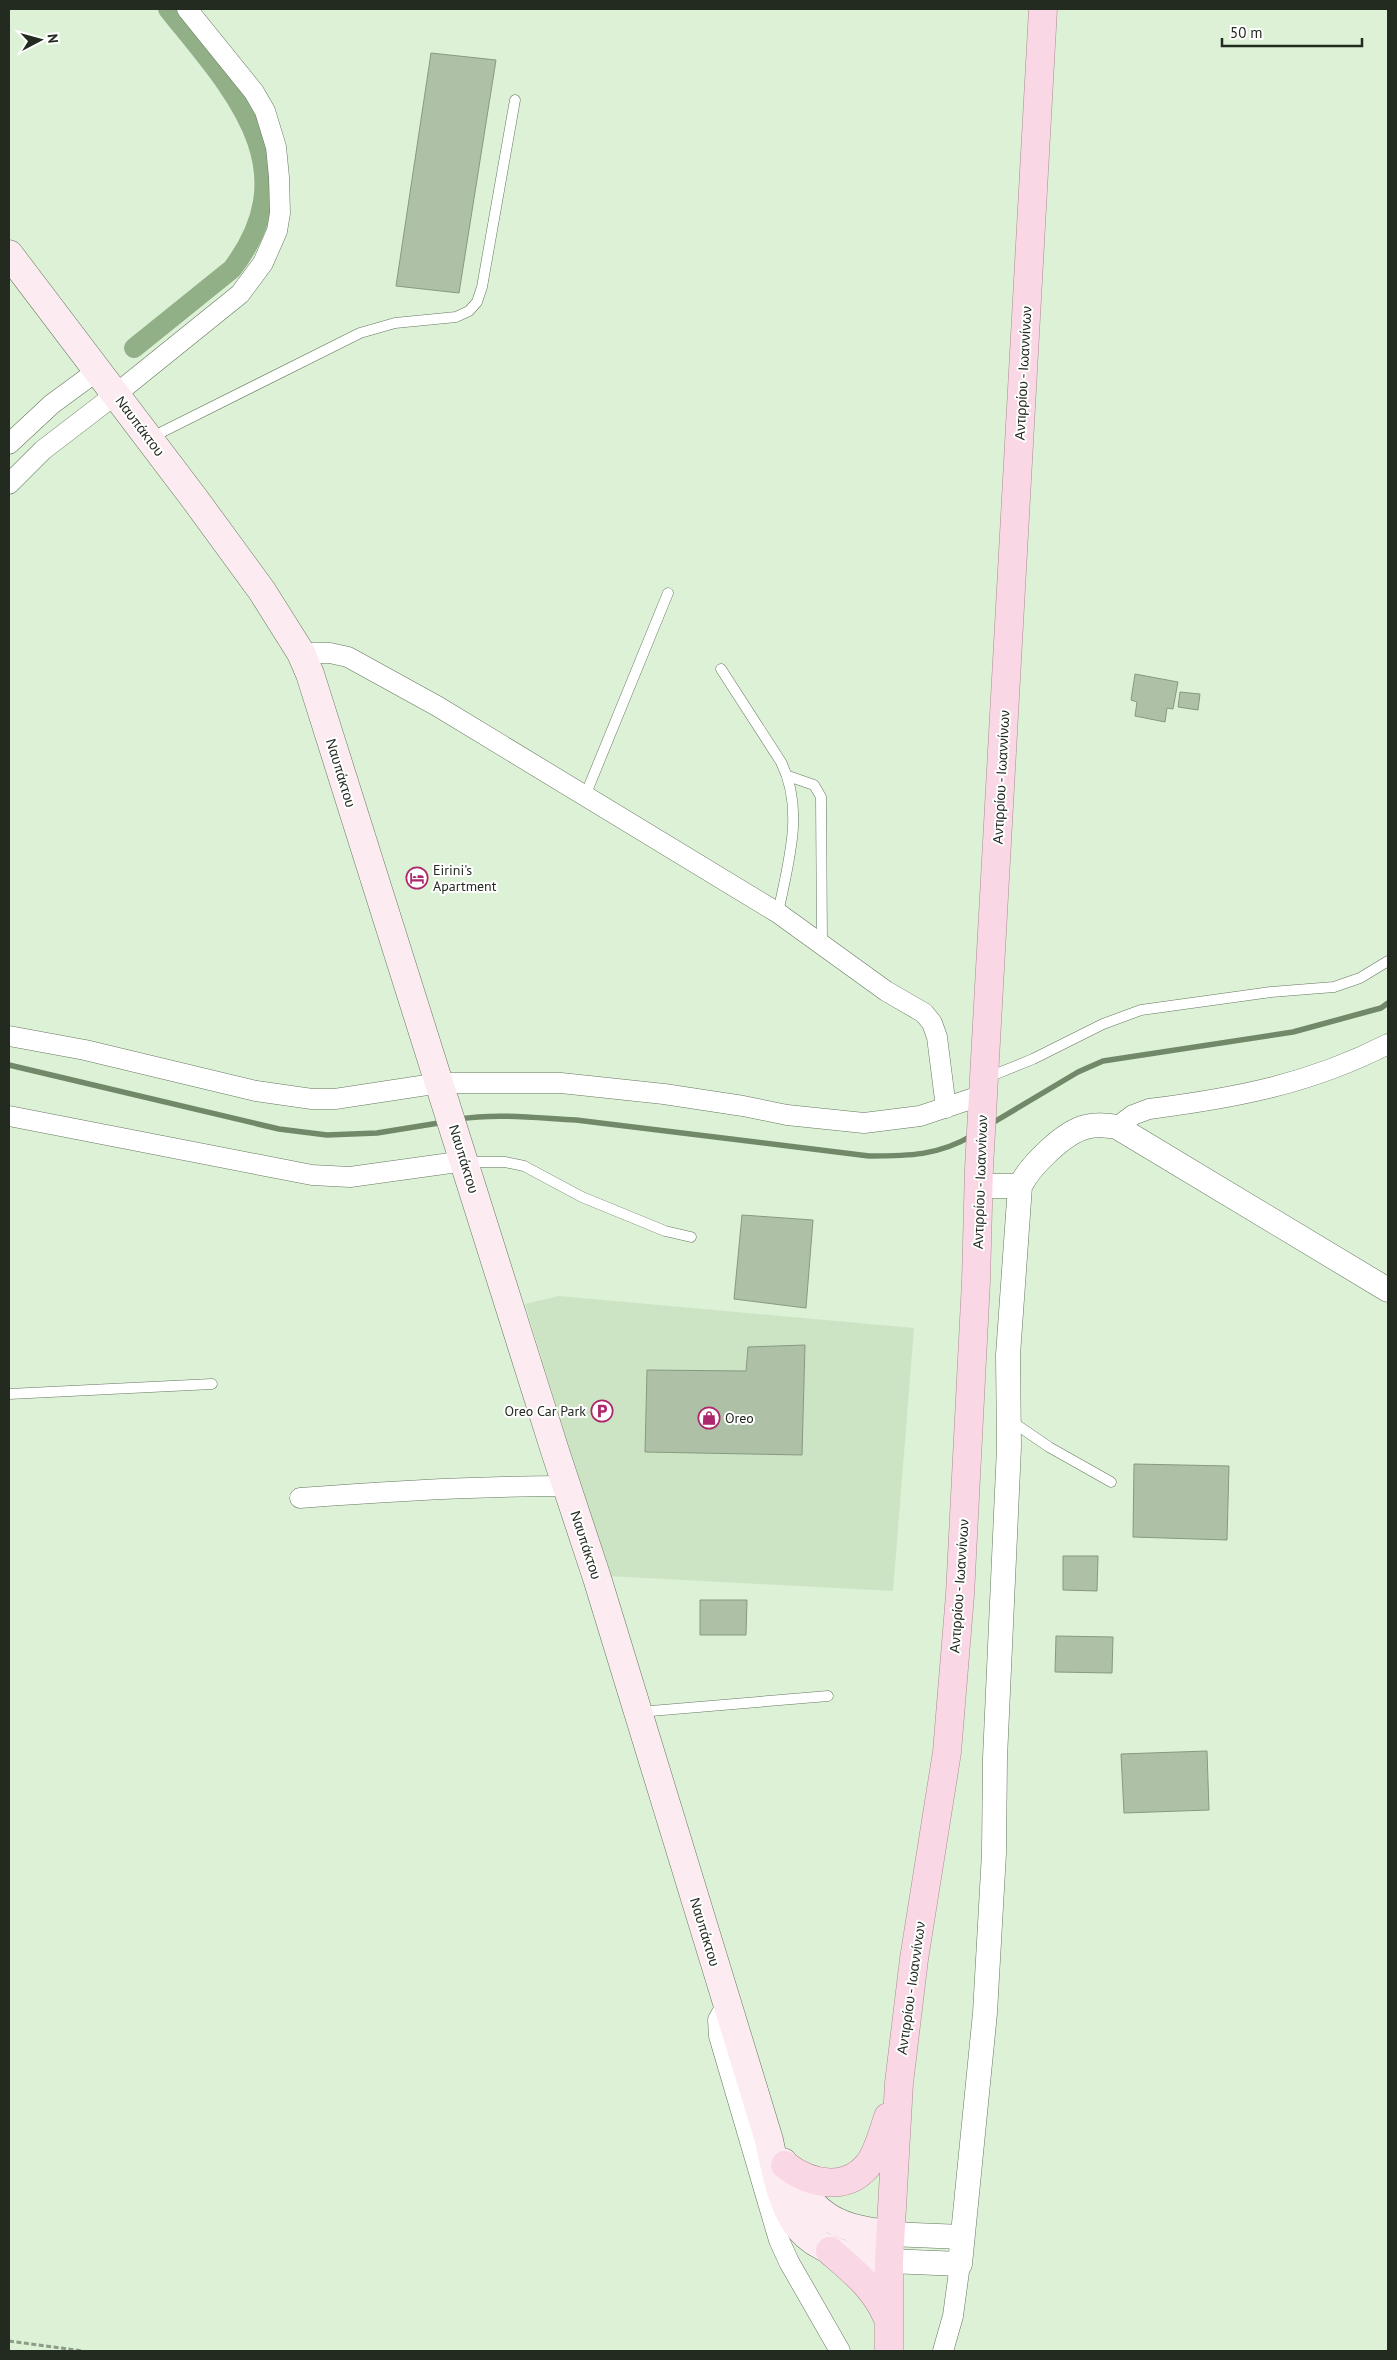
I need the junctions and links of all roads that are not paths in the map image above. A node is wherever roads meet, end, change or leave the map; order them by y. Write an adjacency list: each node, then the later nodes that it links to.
1 (188, 9): 6 (street)
2 (1043, 9): 21 (main road, Αντιρρίου - Ιωαννίνων)
3 (515, 100): 7 (lane)
4 (9, 254): 5 (main road, Ναυπάκτου)
5 (97, 371): 6 (main road, Ναυπάκτου); 8 (street)
6 (116, 394): 7 (main road, Ναυπάκτου); 9 (street)
7 (149, 438): 11 (main road, Ναυπάκτου)
8 (9, 444)
9 (9, 484)
10 (668, 593): 14 (lane)
11 (301, 653): 14 (street); 20 (main road, Ναυπάκτου)
12 (721, 669): 13 (lane)
13 (788, 776): 15 (lane); 16 (lane)
14 (585, 796): 15 (street)
15 (778, 913): 16 (street)
16 (822, 944): 22 (street)
17 (1388, 961): 21 (lane)
18 (9, 1036): 20 (street)
19 (1388, 1044): 24 (street)
20 (442, 1089): 22 (street); 25 (main road, Ναυπάκτου)
21 (983, 1093): 22 (street); 26 (main road, Αντιρρίου - Ιωαννίνων)
22 (946, 1108)
23 (9, 1116): 25 (street)
24 (1117, 1127): 27 (street); 29 (street)
25 (461, 1149): 28 (lane); 34 (main road, Ναυπάκτου)
26 (978, 1177): 27 (street); 39 (main road, Αντιρρίου - Ιωαννίνων)
27 (1020, 1186): 32 (street)
28 (690, 1237)
29 (1388, 1290)
30 (212, 1384): 31 (lane)
31 (9, 1394)
32 (1008, 1419): 33 (lane); 43 (street)
33 (1111, 1482)
34 (566, 1486): 35 (street); 37 (main road, Ναυπάκτου)
35 (300, 1498)
36 (828, 1696): 37 (lane)
37 (638, 1712): 38 (main road, Ναυπάκτου)
38 (728, 2004): 40 (main road, Ναυπάκτου); 48 (street)
39 (899, 2083): 41 (main road); 42 (main road, Αντιρρίου - Ιωαννίνων)
40 (769, 2140): 41 (main road, Ναυπάκτου); 44 (main road, Ναυπάκτου)
41 (785, 2165): 42 (main road, Ναυπάκτου)
42 (890, 2234): 43 (street); 45 (main road, Αντιρρίου - Ιωαννίνων)
43 (962, 2237): 46 (street)
44 (830, 2252): 45 (main road, Ναυπάκτου); 47 (main road)
45 (889, 2261): 46 (street); 47 (main road, Αντιρρίου - Ιωαννίνων)
46 (960, 2264): 50 (street)
47 (888, 2320): 49 (main road, Αντιρρίου - Ιωαννίνων)
48 (840, 2351)
49 (889, 2351)
50 (943, 2351)

